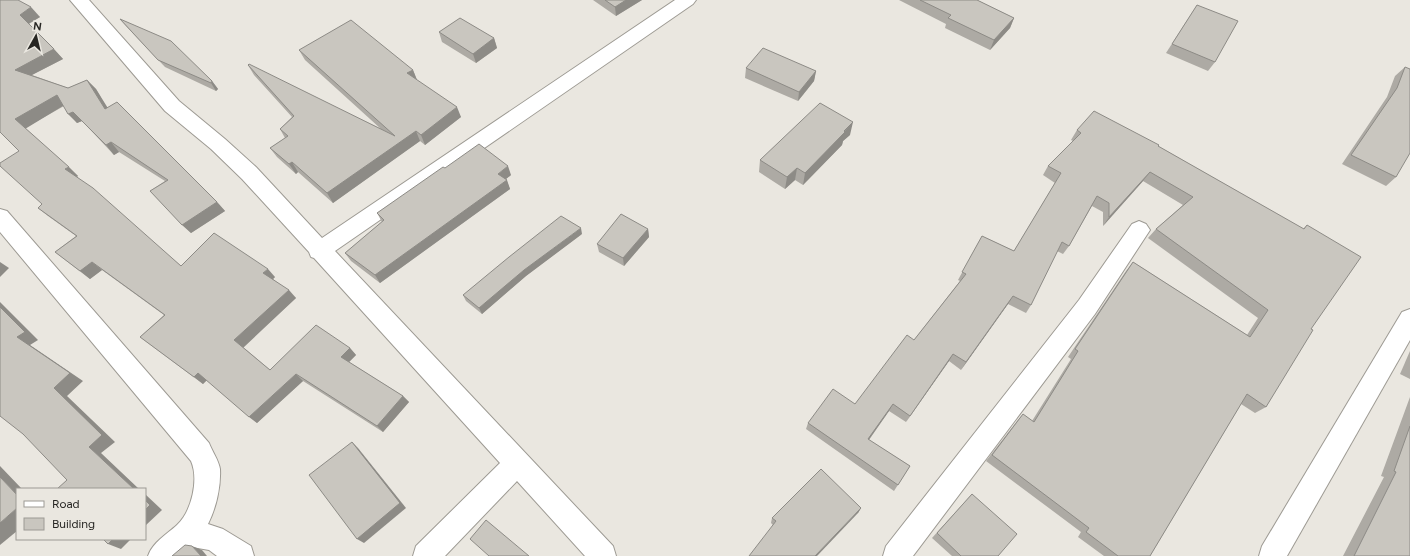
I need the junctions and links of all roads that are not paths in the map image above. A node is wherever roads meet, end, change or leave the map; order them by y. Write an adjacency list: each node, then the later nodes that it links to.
1 (79, 0): 5 (street)
2 (687, 0): 5 (street)
3 (0, 217): 8 (street)
4 (1139, 230): 13 (street)
5 (319, 251): 7 (street)
6 (1410, 319): 14 (street)
7 (516, 464): 11 (street); 12 (street)
8 (188, 533): 9 (street); 10 (street)
9 (161, 556)
10 (241, 556)
11 (426, 556)
12 (602, 556)
13 (896, 556)
14 (1272, 556)

